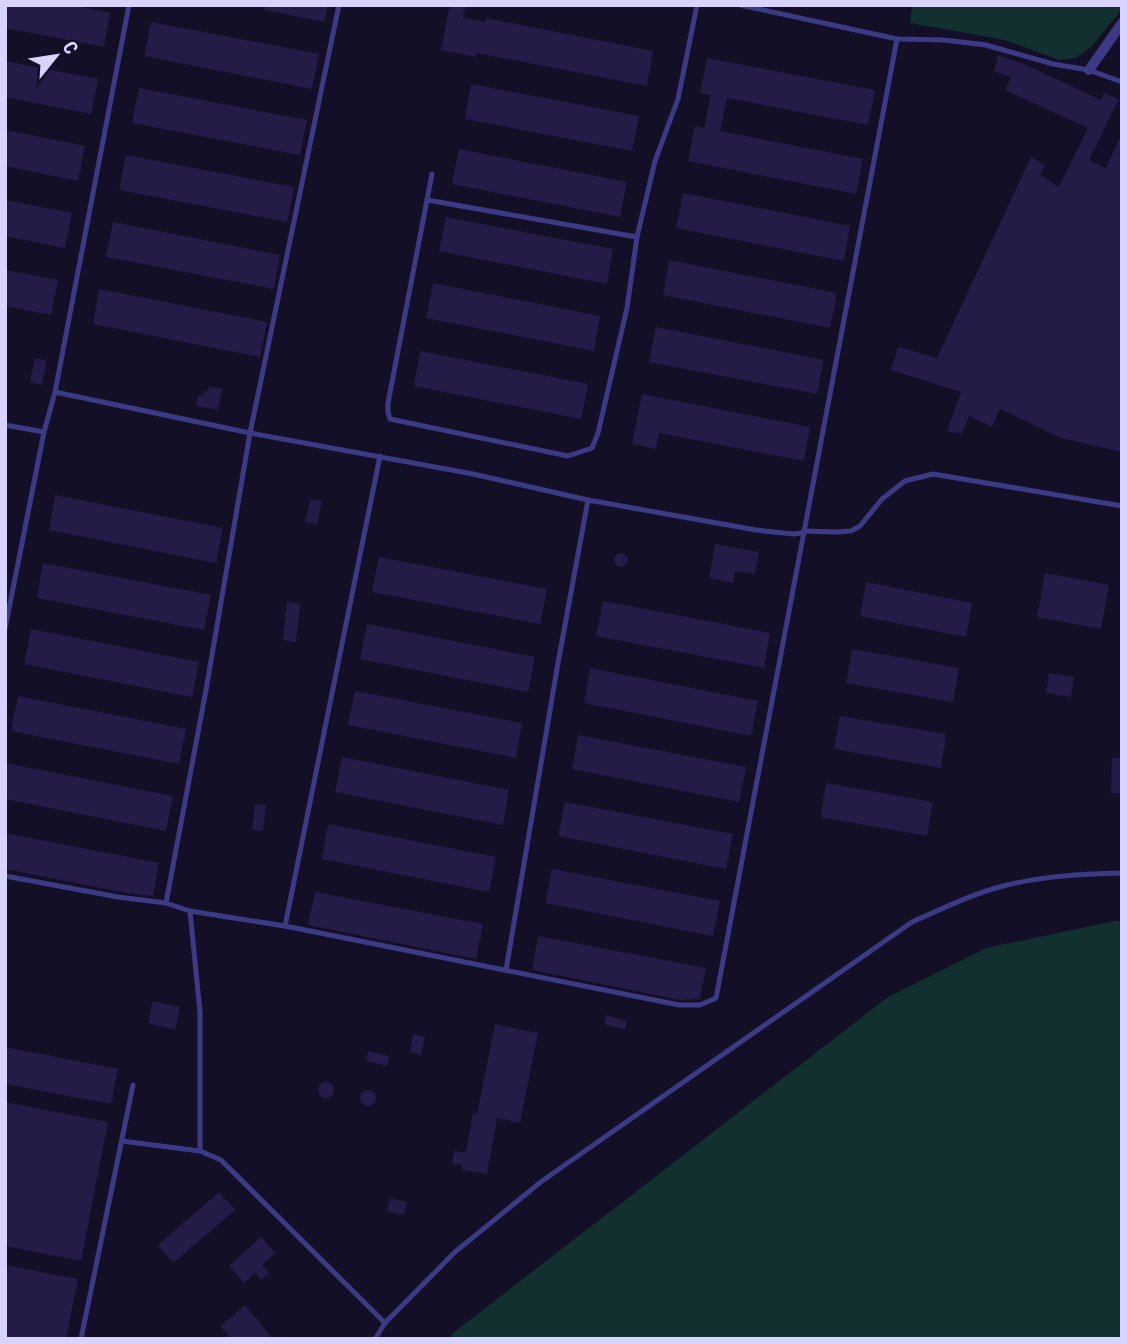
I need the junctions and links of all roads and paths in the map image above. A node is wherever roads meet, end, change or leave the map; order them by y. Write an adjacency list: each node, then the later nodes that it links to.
1 (129, 5): 12 (lane)
2 (339, 5): 15 (lane)
3 (697, 5): 11 (lane)
4 (740, 5): 6 (lane)
5 (1122, 23): 7 (street)
6 (897, 39): 7 (lane); 19 (lane)
7 (1089, 70): 8 (lane)
8 (1122, 82)
9 (432, 174): 10 (lane)
10 (427, 200): 11 (lane); 11 (lane)
11 (637, 237)
12 (55, 392): 14 (lane); 15 (lane)
13 (5, 425): 14 (lane)
14 (44, 432): 20 (lane)
15 (250, 433): 16 (lane); 23 (lane)
16 (380, 456): 17 (lane); 25 (lane)
17 (588, 500): 19 (lane); 26 (lane)
18 (1122, 506): 19 (lane)
19 (804, 531): 26 (lane)
20 (5, 629)
21 (1122, 873): 30 (lane)
22 (5, 876): 23 (lane)
23 (166, 904): 24 (lane)
24 (190, 911): 25 (lane); 29 (lane)
25 (285, 926): 26 (lane)
26 (506, 970)
27 (133, 1085): 28 (lane)
28 (122, 1141): 29 (lane); 31 (lane)
29 (200, 1152): 30 (lane)
30 (385, 1323): 32 (lane)
31 (81, 1339)
32 (375, 1339)

